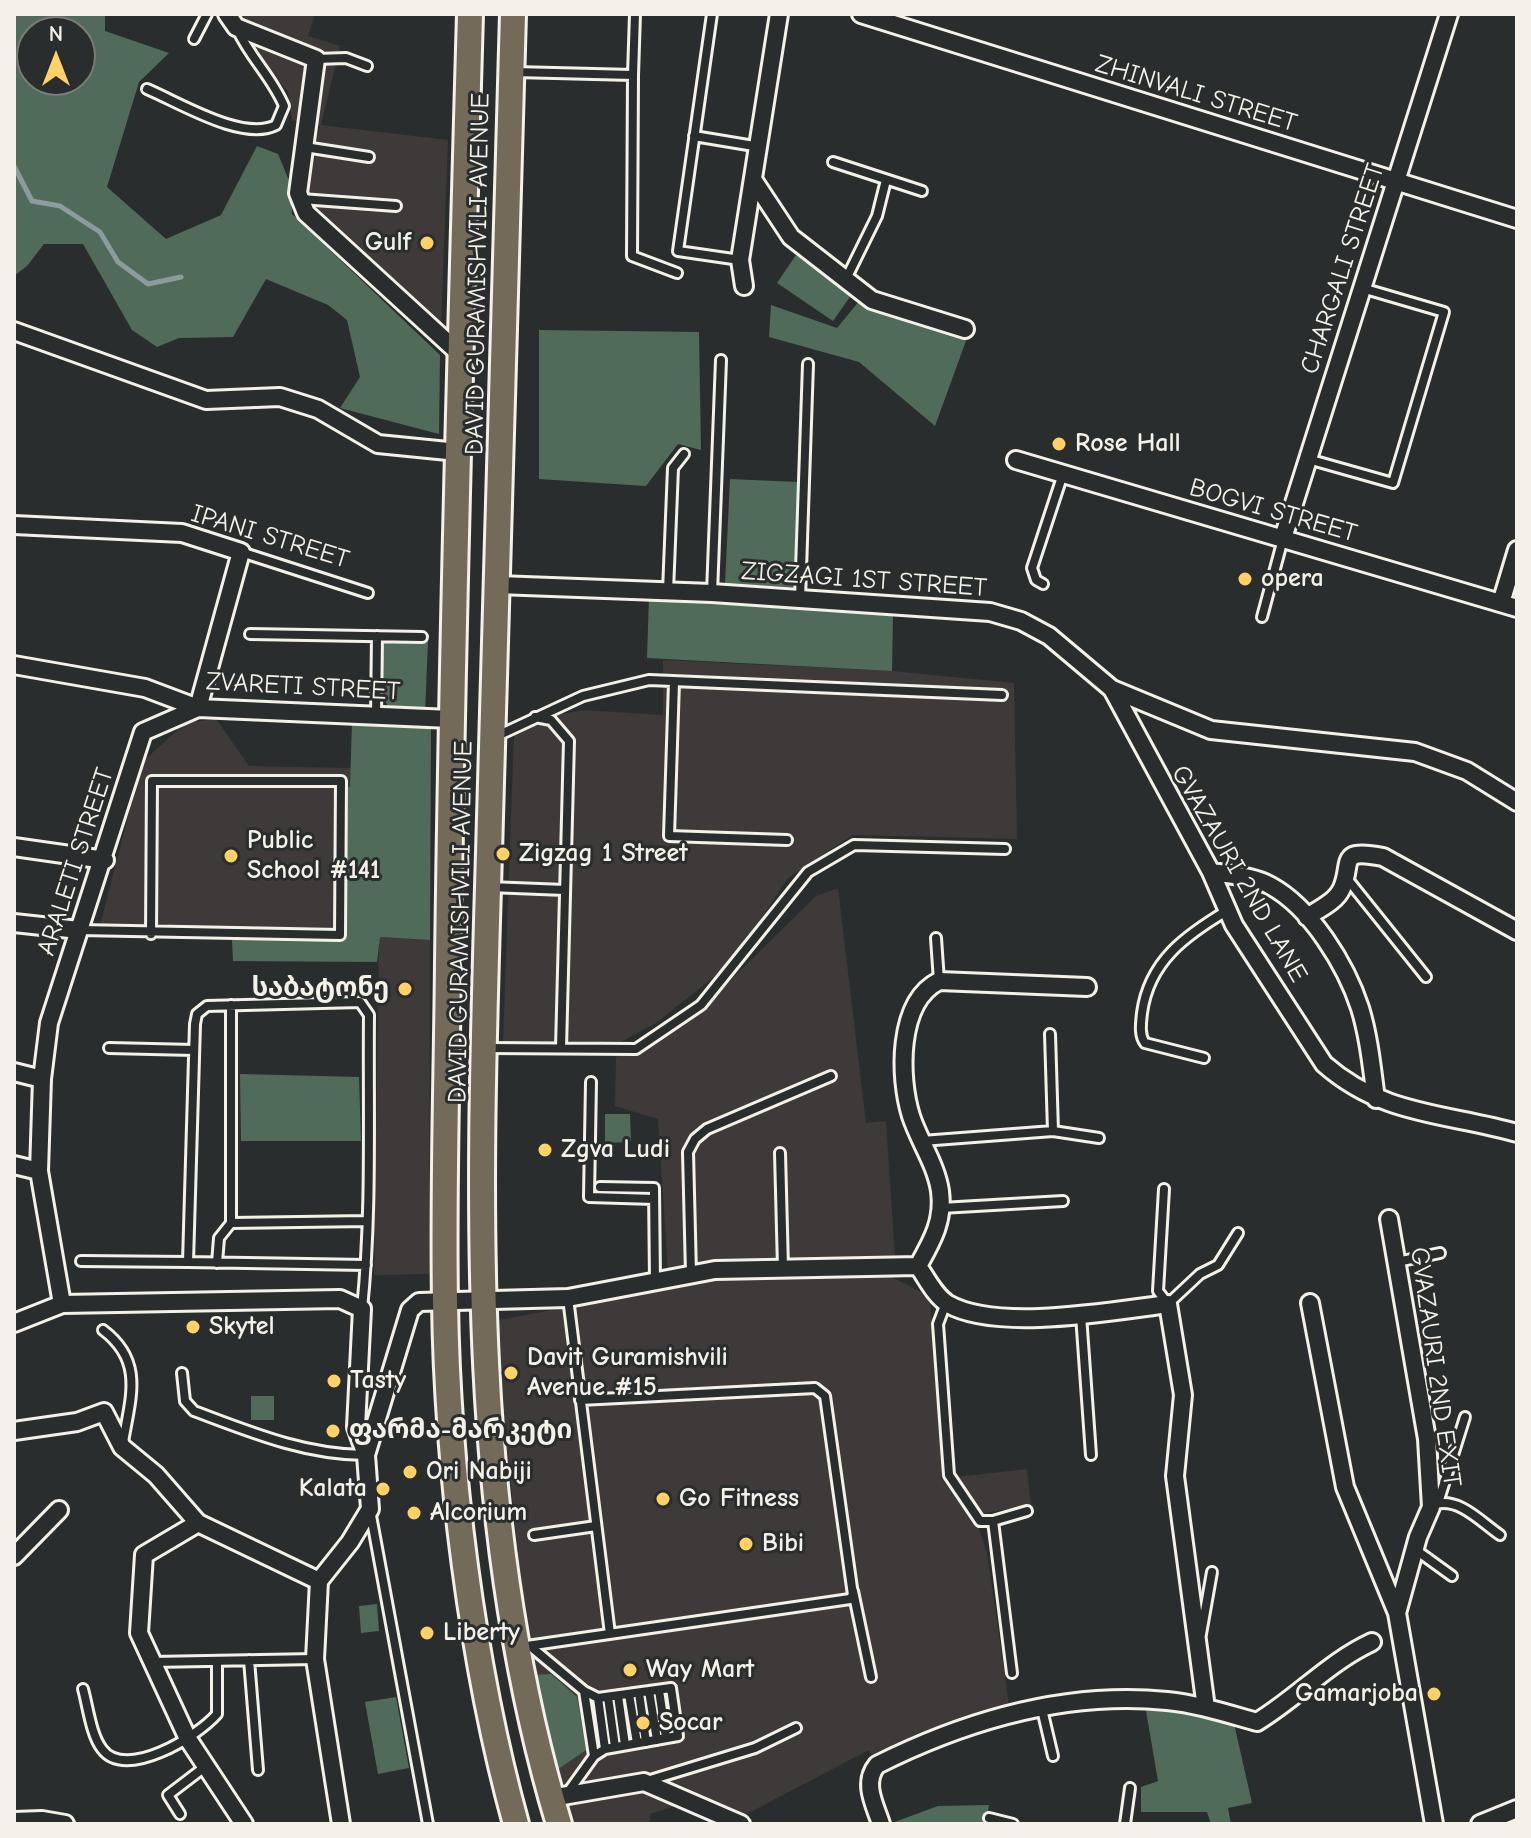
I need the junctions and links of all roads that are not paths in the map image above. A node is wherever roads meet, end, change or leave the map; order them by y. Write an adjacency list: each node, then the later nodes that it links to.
1 (207, 14): 10 (lane)
2 (470, 14): 35 (main road, DAVID GURAMISHVILI AVENUE)
3 (513, 14): 13 (main road, DAVID GURAMISHVILI AVENUE)
4 (635, 14): 14 (lane)
5 (712, 14): 16 (lane)
6 (779, 14): 18 (street)
7 (861, 14): 23 (street, ZHINVALI STREET)
8 (1449, 14): 23 (street, CHARGALI STREET)
9 (231, 20): 11 (street); 15 (lane)
10 (194, 39)
11 (316, 59): 12 (lane); 17 (street)
12 (367, 66)
13 (510, 72): 14 (lane); 49 (main road, DAVID GURAMISHVILI AVENUE)
14 (633, 75): 29 (lane)
15 (147, 89)
16 (694, 136): 18 (lane); 28 (lane)
17 (304, 147): 19 (lane); 25 (street)
18 (761, 147): 22 (street)
19 (369, 157)
20 (833, 162): 21 (lane)
21 (886, 180): 24 (lane); 30 (lane)
22 (754, 181): 28 (street); 30 (street)
23 (1396, 183): 27 (street, ZHINVALI STREET); 32 (street, CHARGALI STREET)
24 (922, 191)
25 (300, 198): 26 (lane); 35 (street)
26 (396, 206)
27 (1517, 219)
28 (740, 260): 31 (street)
29 (677, 273)
30 (845, 279): 33 (street)
31 (744, 286)
32 (1362, 288): 40 (street, CHARGALI STREET); 40 (lane)
33 (965, 329)
34 (14, 331): 38 (street)
35 (461, 355): 38 (main road, DAVID GURAMISHVILI AVENUE)
36 (721, 360): 52 (lane)
37 (808, 364): 53 (lane)
38 (458, 452): 47 (main road, DAVID GURAMISHVILI AVENUE)
39 (684, 454): 50 (lane)
40 (1308, 459): 44 (street, CHARGALI STREET)
41 (1016, 460): 42 (street, BOGVI STREET)
42 (1063, 474): 44 (street, BOGVI STREET); 48 (lane)
43 (14, 525): 46 (street, IPANI STREET)
44 (1283, 538): 54 (street, BOGVI STREET); 55 (lane)
45 (1517, 550): 54 (street)
46 (241, 552): 51 (lane, IPANI STREET); 63 (street)
47 (454, 584): 49 (main road); 66 (main road, DAVID GURAMISHVILI AVENUE)
48 (1043, 584)
49 (498, 585): 50 (street, ZIGZAGI 1ST STREET); 67 (main road, DAVID GURAMISHVILI AVENUE)
50 (668, 592): 52 (street, ZIGZAGI 1ST STREET)
51 (368, 593)
52 (712, 593): 53 (street, ZIGZAGI 1ST STREET)
53 (800, 599): 61 (street, ZIGZAGI 1ST STREET)
54 (1509, 605)
55 (1262, 617)
56 (250, 634): 57 (lane)
57 (377, 636): 58 (lane); 64 (lane)
58 (422, 637)
59 (14, 665): 63 (street, ZVARETI STREET)
60 (674, 682): 62 (lane); 65 (lane); 69 (lane)
61 (1112, 689): 68 (street, ZIGZAGI 1ST STREET); 73 (street, GVAZAURI 2ND LANE)
62 (1002, 695)
63 (198, 708): 64 (street, ZVARETI STREET); 72 (street, ARALETI STREET)
64 (376, 716): 66 (street, ZVARETI STREET)
65 (534, 717): 67 (lane); 76 (lane)
66 (451, 719): 127 (main road, DAVID GURAMISHVILI AVENUE)
67 (492, 738): 75 (main road, DAVID GURAMISHVILI AVENUE)
68 (1517, 802)
69 (787, 840)
70 (14, 847): 72 (street)
71 (1005, 849): 91 (lane)
72 (105, 860): 80 (street, ARALETI STREET)
73 (1211, 872): 77 (street, GVAZAURI 2ND LANE); 78 (street)
74 (1344, 876): 78 (street); 81 (street); 84 (lane)
75 (488, 887): 76 (lane); 90 (main road, DAVID GURAMISHVILI AVENUE)
76 (565, 890): 91 (lane)
77 (1228, 910): 93 (lane); 98 (street, GVAZAURI 2ND LANE)
78 (1307, 917): 98 (street)
79 (14, 923): 80 (street)
80 (79, 930): 82 (lane); 96 (street, ARALETI STREET)
81 (1517, 931)
82 (151, 934): 82 (lane)
83 (936, 938): 85 (lane)
84 (1426, 977)
85 (939, 981): 86 (street); 102 (street)
86 (1087, 987)
87 (231, 1005): 92 (lane); 112 (lane); 113 (lane)
88 (1050, 1034): 99 (lane)
89 (109, 1048): 92 (lane)
90 (484, 1048): 91 (lane); 126 (main road, DAVID GURAMISHVILI AVENUE)
91 (561, 1048)
92 (194, 1050): 117 (lane)
93 (1204, 1058)
94 (14, 1072): 96 (street)
95 (831, 1076): 123 (lane)
96 (42, 1079): 105 (street, ARALETI STREET)
97 (591, 1082): 108 (lane)
98 (1376, 1099): 100 (street, GVAZAURI 2ND LANE)
99 (1053, 1131): 101 (lane); 102 (lane)
100 (1517, 1133)
101 (1099, 1138)
102 (922, 1141): 110 (street)
103 (780, 1153): 122 (lane)
104 (14, 1165): 105 (street)
105 (39, 1171): 130 (street, ARALETI STREET)
106 (600, 1187): 108 (lane)
107 (1164, 1189): 131 (lane)
108 (654, 1199): 124 (lane)
109 (1063, 1201): 110 (lane)
110 (940, 1208): 121 (street)
111 (1389, 1219): 118 (street, GVAZAURI 2ND EXIT)
112 (367, 1221): 113 (lane); 120 (lane)
113 (231, 1223): 119 (lane)
114 (1238, 1233): 131 (lane)
115 (1440, 1253): 118 (lane)
116 (81, 1261): 117 (lane)
117 (188, 1262): 119 (lane)
118 (1397, 1262): 143 (street, GVAZAURI 2ND EXIT)
119 (217, 1263): 120 (lane)
120 (366, 1265): 132 (lane)
121 (918, 1266): 122 (street); 128 (street)
122 (783, 1269): 123 (street)
123 (691, 1275): 124 (street)
124 (655, 1282): 125 (street)
125 (568, 1298): 126 (street); 137 (lane)
126 (484, 1301): 127 (street); 163 (main road, DAVID GURAMISHVILI AVENUE)
127 (445, 1302): 141 (street); 200 (main road, DAVID GURAMISHVILI AVENUE)
128 (946, 1303): 133 (street); 147 (lane)
129 (1310, 1303): 159 (street, GVAZAURI 2ND EXIT)
130 (62, 1304): 132 (street); 134 (street)
131 (1168, 1304): 133 (street); 164 (street)
132 (362, 1309): 141 (street)
133 (1081, 1314): 142 (lane)
134 (14, 1323)
135 (103, 1330): 140 (lane)
136 (182, 1373): 141 (lane)
137 (580, 1400): 149 (lane); 157 (lane)
138 (1465, 1417): 143 (lane)
139 (14, 1431): 140 (street)
140 (122, 1447): 148 (street)
141 (366, 1455): 144 (street)
142 (1091, 1455)
143 (1435, 1505): 151 (lane); 152 (street, GVAZAURI 2ND EXIT)
144 (370, 1509): 156 (street); 199 (lane)
145 (59, 1510): 153 (street)
146 (1027, 1511): 147 (lane)
147 (993, 1521): 169 (lane)
148 (198, 1523): 156 (street); 167 (street)
149 (596, 1526): 150 (lane); 161 (lane)
150 (534, 1535)
151 (1500, 1535)
152 (1416, 1550): 155 (lane); 159 (street, GVAZAURI 2ND EXIT)
153 (14, 1556)
154 (1212, 1572): 164 (lane)
155 (1452, 1576)
156 (319, 1581): 165 (street)
157 (853, 1589): 160 (lane); 170 (lane)
158 (706, 1608): 160 (lane)
159 (1397, 1613): 206 (street, GVAZAURI 2ND EXIT)
160 (708, 1620): 161 (lane)
161 (610, 1634): 163 (lane)
162 (1372, 1642): 178 (street)
163 (524, 1647): 172 (lane); 191 (main road, DAVID GURAMISHVILI AVENUE)
164 (1198, 1651): 178 (street)
165 (315, 1659): 166 (lane); 198 (street)
166 (249, 1660): 168 (lane); 188 (lane)
167 (152, 1662): 168 (lane); 180 (street)
168 (217, 1662): 180 (lane)
169 (1012, 1673)
170 (871, 1677)
171 (83, 1689): 180 (lane)
172 (584, 1691): 176 (lane); 185 (lane)
173 (654, 1691): 174 (lane); 181 (lane); 181 (lane)
174 (634, 1694): 175 (lane); 182 (lane)
175 (618, 1696): 176 (lane); 183 (lane)
176 (603, 1697): 183 (lane); 184 (lane)
177 (1041, 1704): 178 (street); 186 (lane); 203 (street)
178 (1206, 1708)
179 (796, 1728): 189 (lane)
180 (188, 1739): 187 (street)
181 (662, 1739): 182 (lane)
182 (642, 1742): 183 (lane)
183 (620, 1746): 184 (lane)
184 (605, 1749): 185 (lane)
185 (594, 1756): 191 (lane)
186 (1053, 1756)
187 (206, 1766): 193 (lane); 197 (street)
188 (258, 1770)
189 (644, 1782): 191 (street); 202 (street)
190 (1130, 1788): 205 (lane)
191 (558, 1797): 201 (main road, DAVID GURAMISHVILI AVENUE)
192 (1517, 1809): 207 (street)
193 (180, 1814)
194 (989, 1818): 204 (lane)
195 (14, 1821): 196 (street)
196 (65, 1824)
197 (244, 1824)
198 (341, 1824)
199 (428, 1824)
200 (516, 1824)
201 (559, 1824)
202 (741, 1824)
203 (881, 1824)
204 (1013, 1824)
205 (1125, 1824)
206 (1434, 1824)
207 (1480, 1824)

